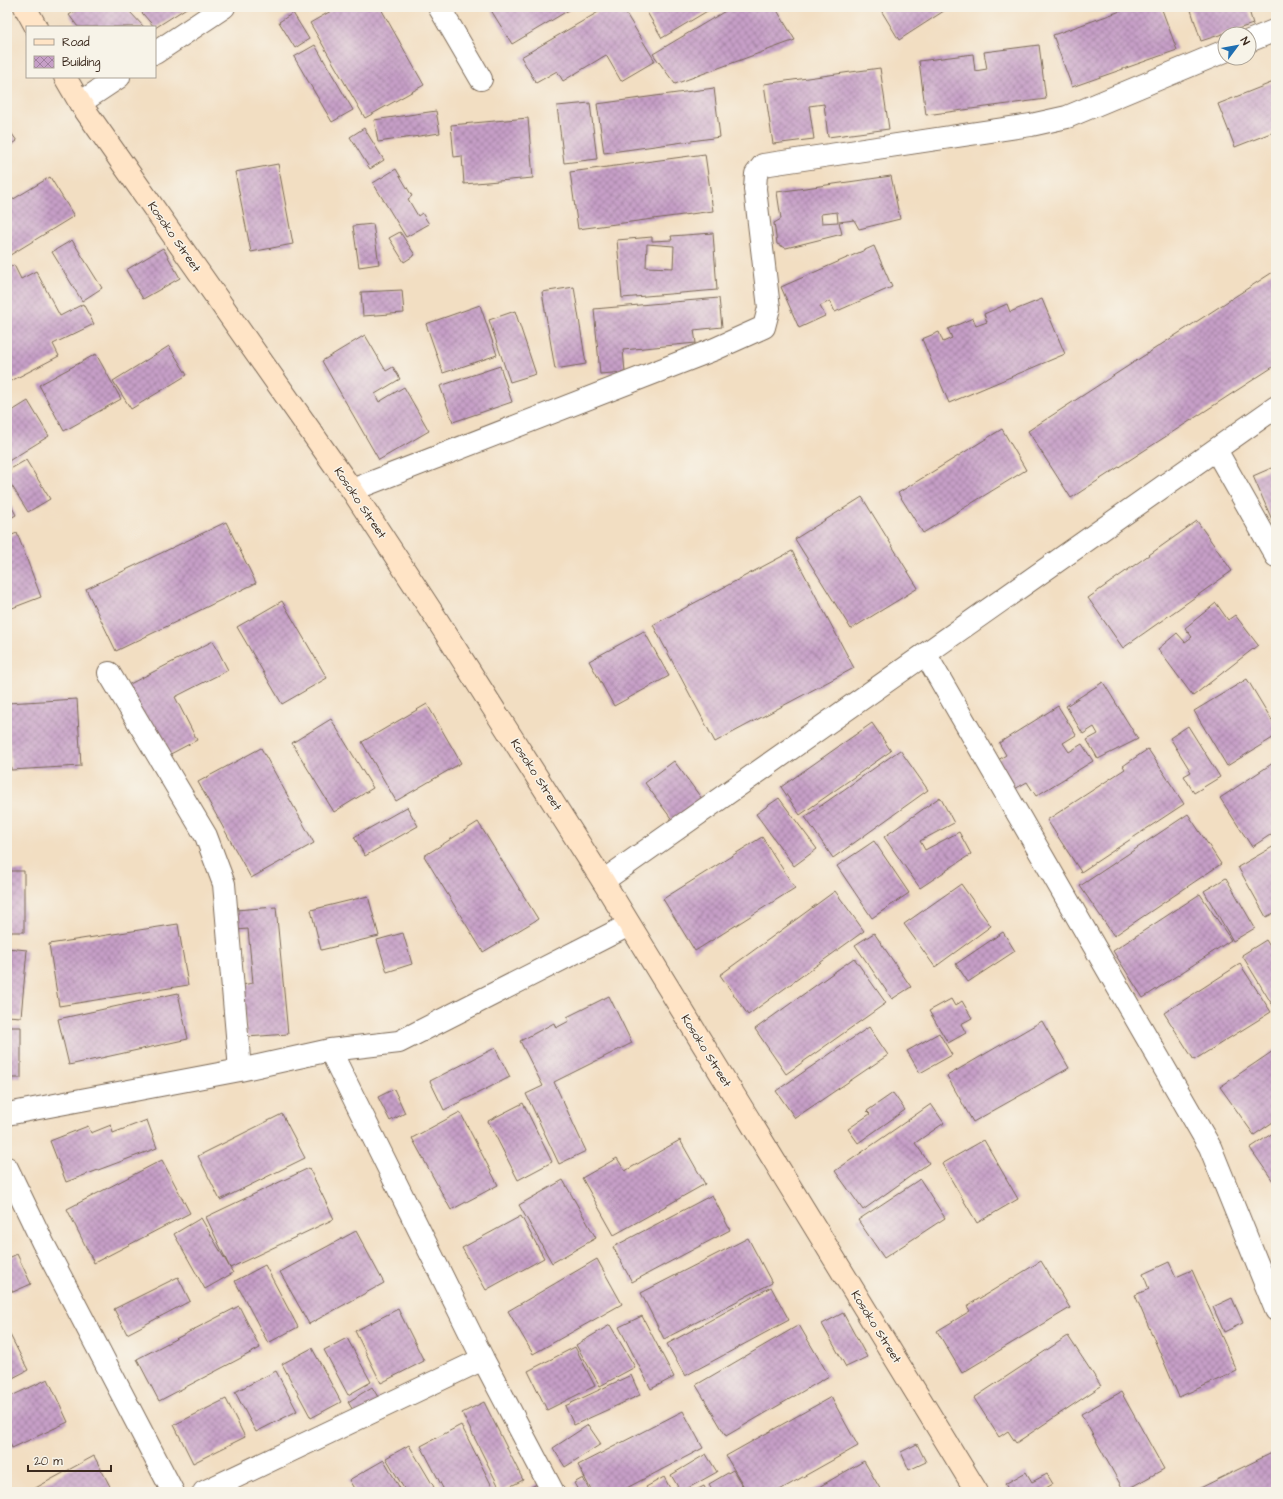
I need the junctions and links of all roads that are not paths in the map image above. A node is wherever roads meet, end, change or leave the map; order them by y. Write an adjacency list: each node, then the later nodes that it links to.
1 (25, 7): 4 (street)
2 (224, 7): 7 (street)
3 (439, 7): 11 (street)
4 (35, 26)
5 (1276, 30): 6 (street)
6 (1257, 38)
7 (156, 52)
8 (1217, 54): 15 (street)
9 (66, 78): 12 (street, Kosoko Street)
10 (118, 78): 12 (street)
11 (481, 79)
12 (80, 103): 15 (street, Kosoko Street)
13 (1276, 407): 14 (street)
14 (1216, 450): 16 (street); 17 (street)
15 (352, 490): 19 (street, Kosoko Street)
16 (1276, 556)
17 (926, 655): 19 (street); 25 (street)
18 (109, 673): 22 (street)
19 (603, 881): 20 (street, Kosoko Street)
20 (629, 925): 21 (street); 30 (street, Kosoko Street)
21 (330, 1050): 22 (street); 26 (street)
22 (240, 1070): 23 (street)
23 (7, 1114)
24 (7, 1168): 27 (street)
25 (1276, 1310)
26 (483, 1359): 28 (street); 29 (street)
27 (173, 1492)
28 (204, 1492)
29 (552, 1492)
30 (977, 1492)

